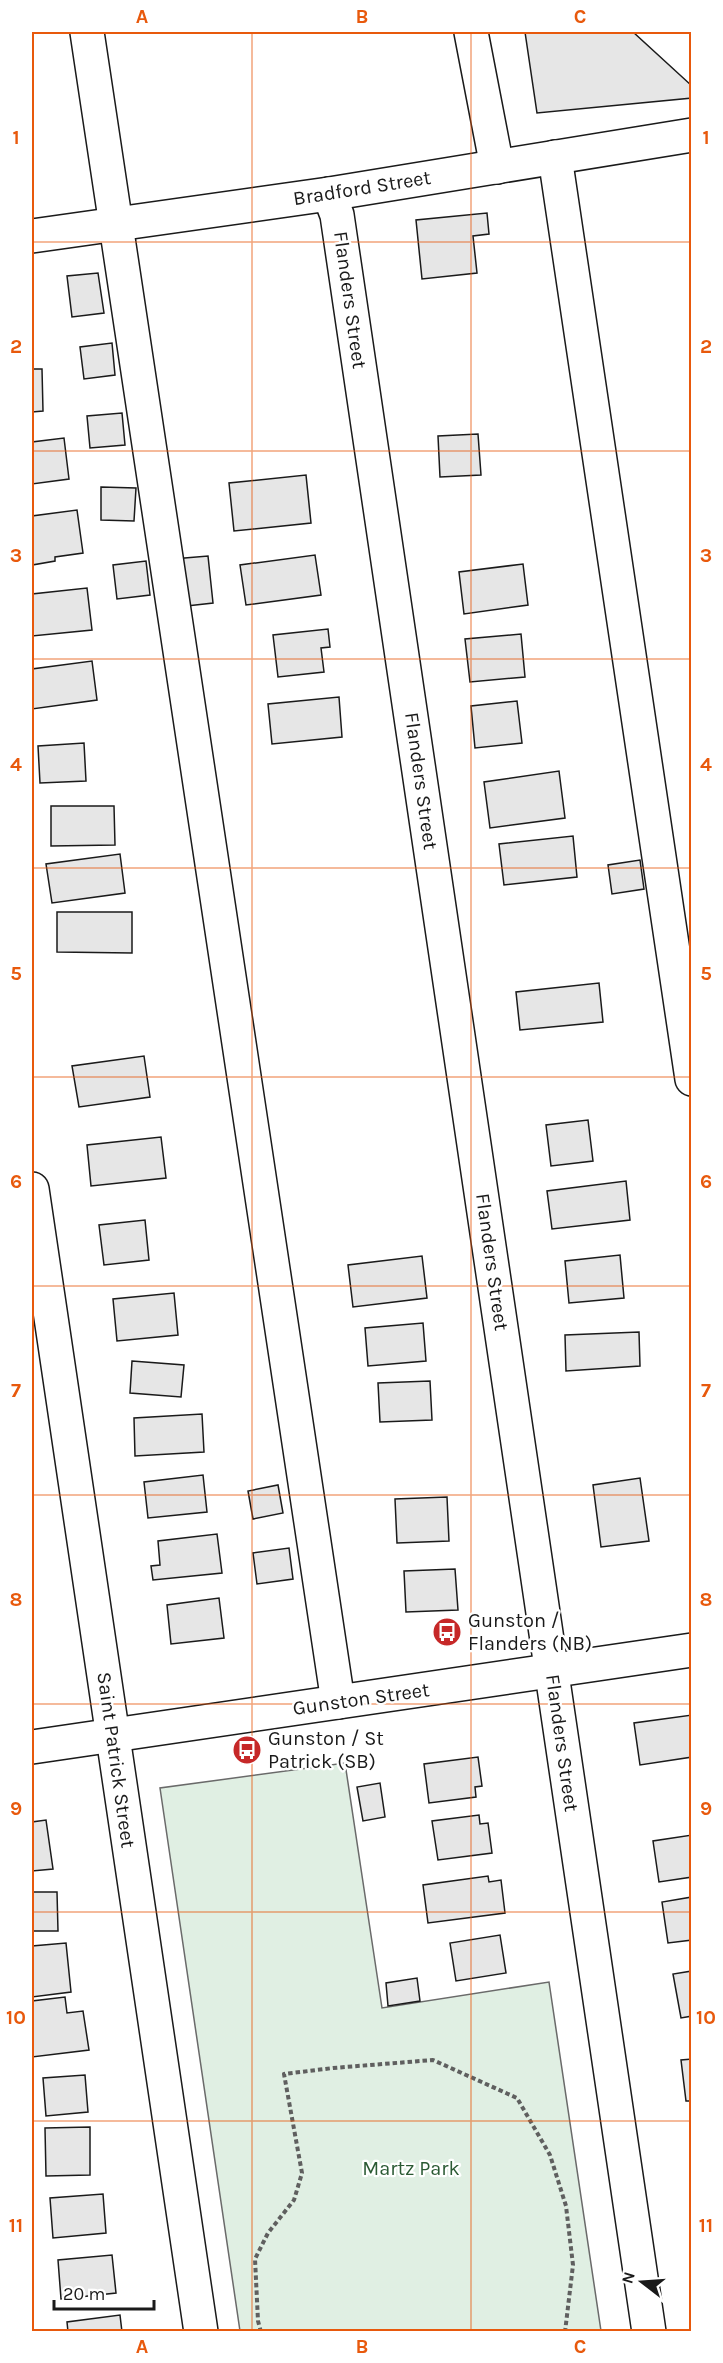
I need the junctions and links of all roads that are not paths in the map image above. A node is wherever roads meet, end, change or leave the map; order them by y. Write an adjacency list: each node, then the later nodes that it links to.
1 (87, 32): 7 (street)
2 (471, 32): 5 (street)
3 (692, 135): 4 (street, Bradford Street)
4 (555, 157): 5 (street, Bradford Street); 9 (street)
5 (497, 167): 6 (street, Bradford Street)
6 (329, 194): 7 (street, Bradford Street); 12 (street, Flanders Street)
7 (117, 224): 8 (street, Bradford Street); 13 (street)
8 (32, 236)
9 (692, 1079)
10 (32, 1189): 14 (street, Saint Patrick Street)
11 (692, 1650): 12 (street, Gunston Street)
12 (552, 1671): 13 (street, Gunston Street); 17 (street, Flanders Street)
13 (338, 1702): 14 (street, Gunston Street)
14 (113, 1736): 15 (street, Gunston Street); 16 (street, Saint Patrick Street)
15 (32, 1747)
16 (201, 2331)
17 (649, 2331)

